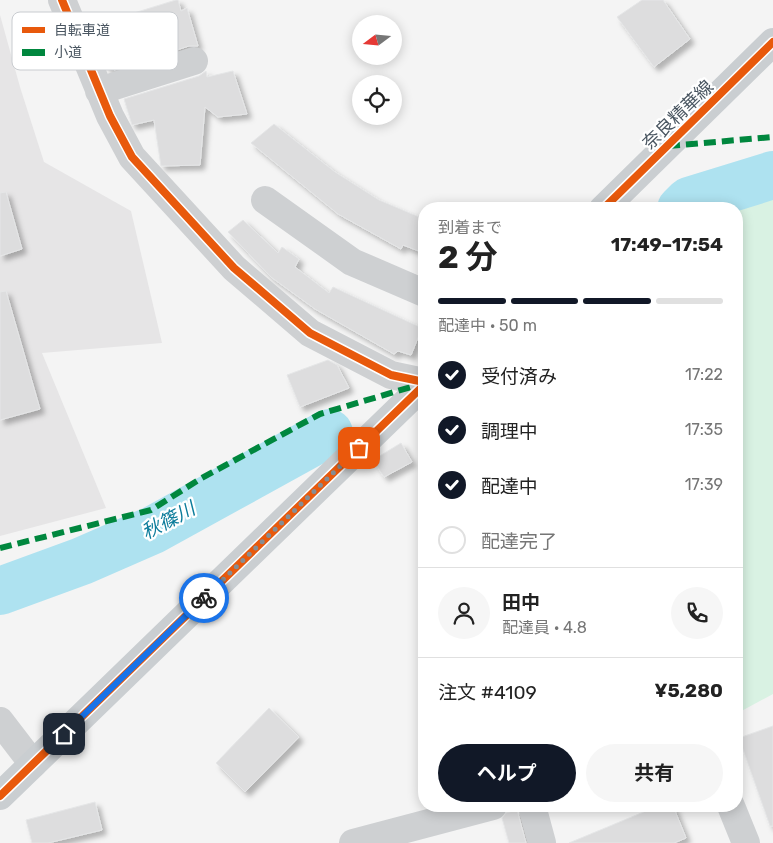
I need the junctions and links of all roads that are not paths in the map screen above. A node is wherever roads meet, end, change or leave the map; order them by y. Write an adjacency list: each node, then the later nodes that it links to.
1 (62, 0): 2 (street)
2 (67, 12)
3 (773, 42): 10 (main road, 奈良精華線)
4 (194, 62): 5 (street)
5 (178, 67)
6 (90, 70): 8 (street)
7 (168, 70): 8 (street)
8 (99, 91): 12 (street)
9 (265, 200): 11 (street)
10 (610, 202)
11 (418, 290)
12 (418, 382)
13 (418, 390): 15 (main road)
14 (0, 721): 15 (street)
15 (33, 764): 16 (main road)
16 (0, 796)
17 (470, 812): 20 (street)
18 (534, 812): 21 (street)
19 (733, 812): 22 (street)
20 (354, 843)
21 (542, 843)
22 (746, 843)

